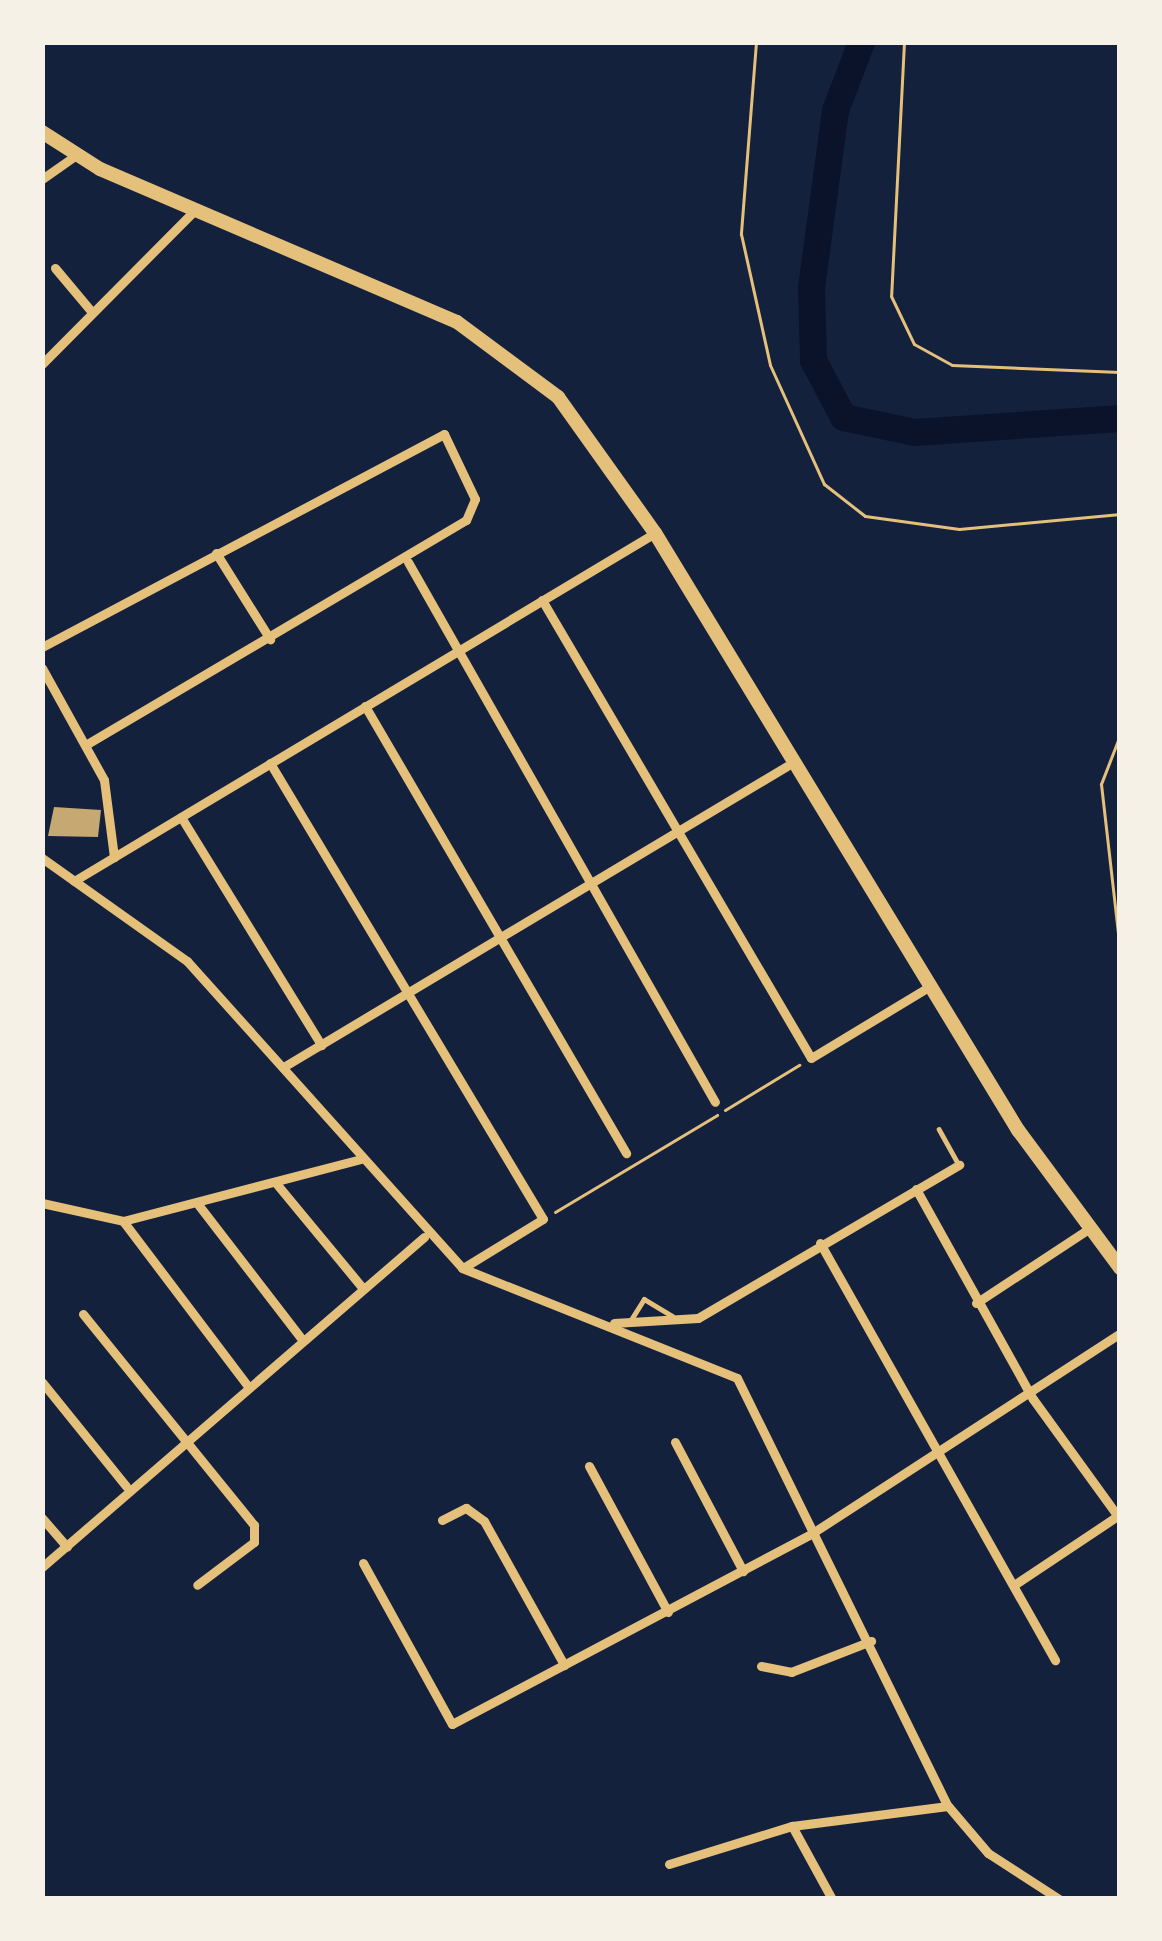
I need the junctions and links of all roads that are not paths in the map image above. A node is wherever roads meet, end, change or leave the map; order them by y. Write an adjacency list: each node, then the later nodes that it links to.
1 (42, 132): 2 (main road)
2 (74, 157): 3 (street); 4 (main road)
3 (42, 179)
4 (194, 211): 6 (street); 8 (main road)
5 (55, 268): 6 (street)
6 (92, 311): 7 (street)
7 (42, 364)
8 (655, 532): 11 (street); 19 (main road)
9 (216, 553): 10 (street); 12 (street); 13 (street)
10 (408, 562): 12 (street); 14 (street)
11 (542, 601): 14 (street); 21 (street)
12 (271, 639): 17 (street)
13 (42, 647)
14 (458, 651): 16 (street); 25 (street)
15 (42, 668): 17 (street)
16 (365, 706): 18 (street); 26 (street)
17 (88, 743): 22 (street)
18 (270, 763): 20 (street); 28 (street)
19 (787, 766): 21 (street); 27 (main road)
20 (181, 817): 22 (street); 29 (street)
21 (678, 832): 25 (street); 27 (street)
22 (114, 857): 24 (street)
23 (42, 858): 24 (street)
24 (74, 881): 30 (street)
25 (590, 884): 26 (street); 31 (street)
26 (501, 937): 28 (street); 33 (street)
27 (927, 988): 41 (main road)
28 (407, 993): 29 (street); 44 (street)
29 (321, 1045): 30 (street)
30 (285, 1066): 34 (street)
31 (715, 1102)
32 (939, 1129): 35 (lane)
33 (626, 1153)
34 (361, 1159): 36 (street); 42 (street)
35 (958, 1165): 37 (street)
36 (275, 1182): 39 (street); 46 (street)
37 (916, 1189): 43 (street); 47 (street)
38 (42, 1203): 40 (street)
39 (197, 1203): 40 (street); 53 (street)
40 (124, 1221): 55 (street)
41 (1090, 1228): 45 (main road); 47 (street)
42 (424, 1237): 44 (street); 46 (street)
43 (820, 1243): 51 (street); 59 (street)
44 (462, 1268): 49 (street)
45 (1120, 1268)
46 (361, 1286): 53 (street)
47 (976, 1303): 56 (street)
48 (83, 1314): 57 (street)
49 (603, 1322): 50 (street); 65 (street)
50 (629, 1323): 51 (street); 51 (lane)
51 (675, 1323)
52 (1120, 1333): 56 (street)
53 (302, 1338): 55 (street)
54 (42, 1382): 61 (street)
55 (248, 1387): 57 (street)
56 (1034, 1399): 59 (street); 62 (street)
57 (187, 1438): 61 (street); 70 (street)
58 (675, 1442): 69 (street)
59 (942, 1455): 65 (street); 71 (street)
60 (589, 1466): 72 (street)
61 (125, 1486): 66 (street)
62 (1119, 1516): 71 (street)
63 (42, 1518): 66 (street)
64 (442, 1520): 75 (street)
65 (814, 1532): 69 (street); 73 (street)
66 (67, 1547): 68 (street)
67 (363, 1563): 75 (street)
68 (42, 1567)
69 (743, 1570): 72 (street)
70 (197, 1585)
71 (1014, 1585): 74 (street)
72 (668, 1612): 75 (street)
73 (872, 1641): 76 (street); 77 (street)
74 (1055, 1660)
75 (564, 1665)
76 (761, 1666)
77 (948, 1806): 78 (street); 81 (street)
78 (792, 1826): 79 (street); 80 (street)
79 (669, 1864)
80 (832, 1899)
81 (1059, 1899)

